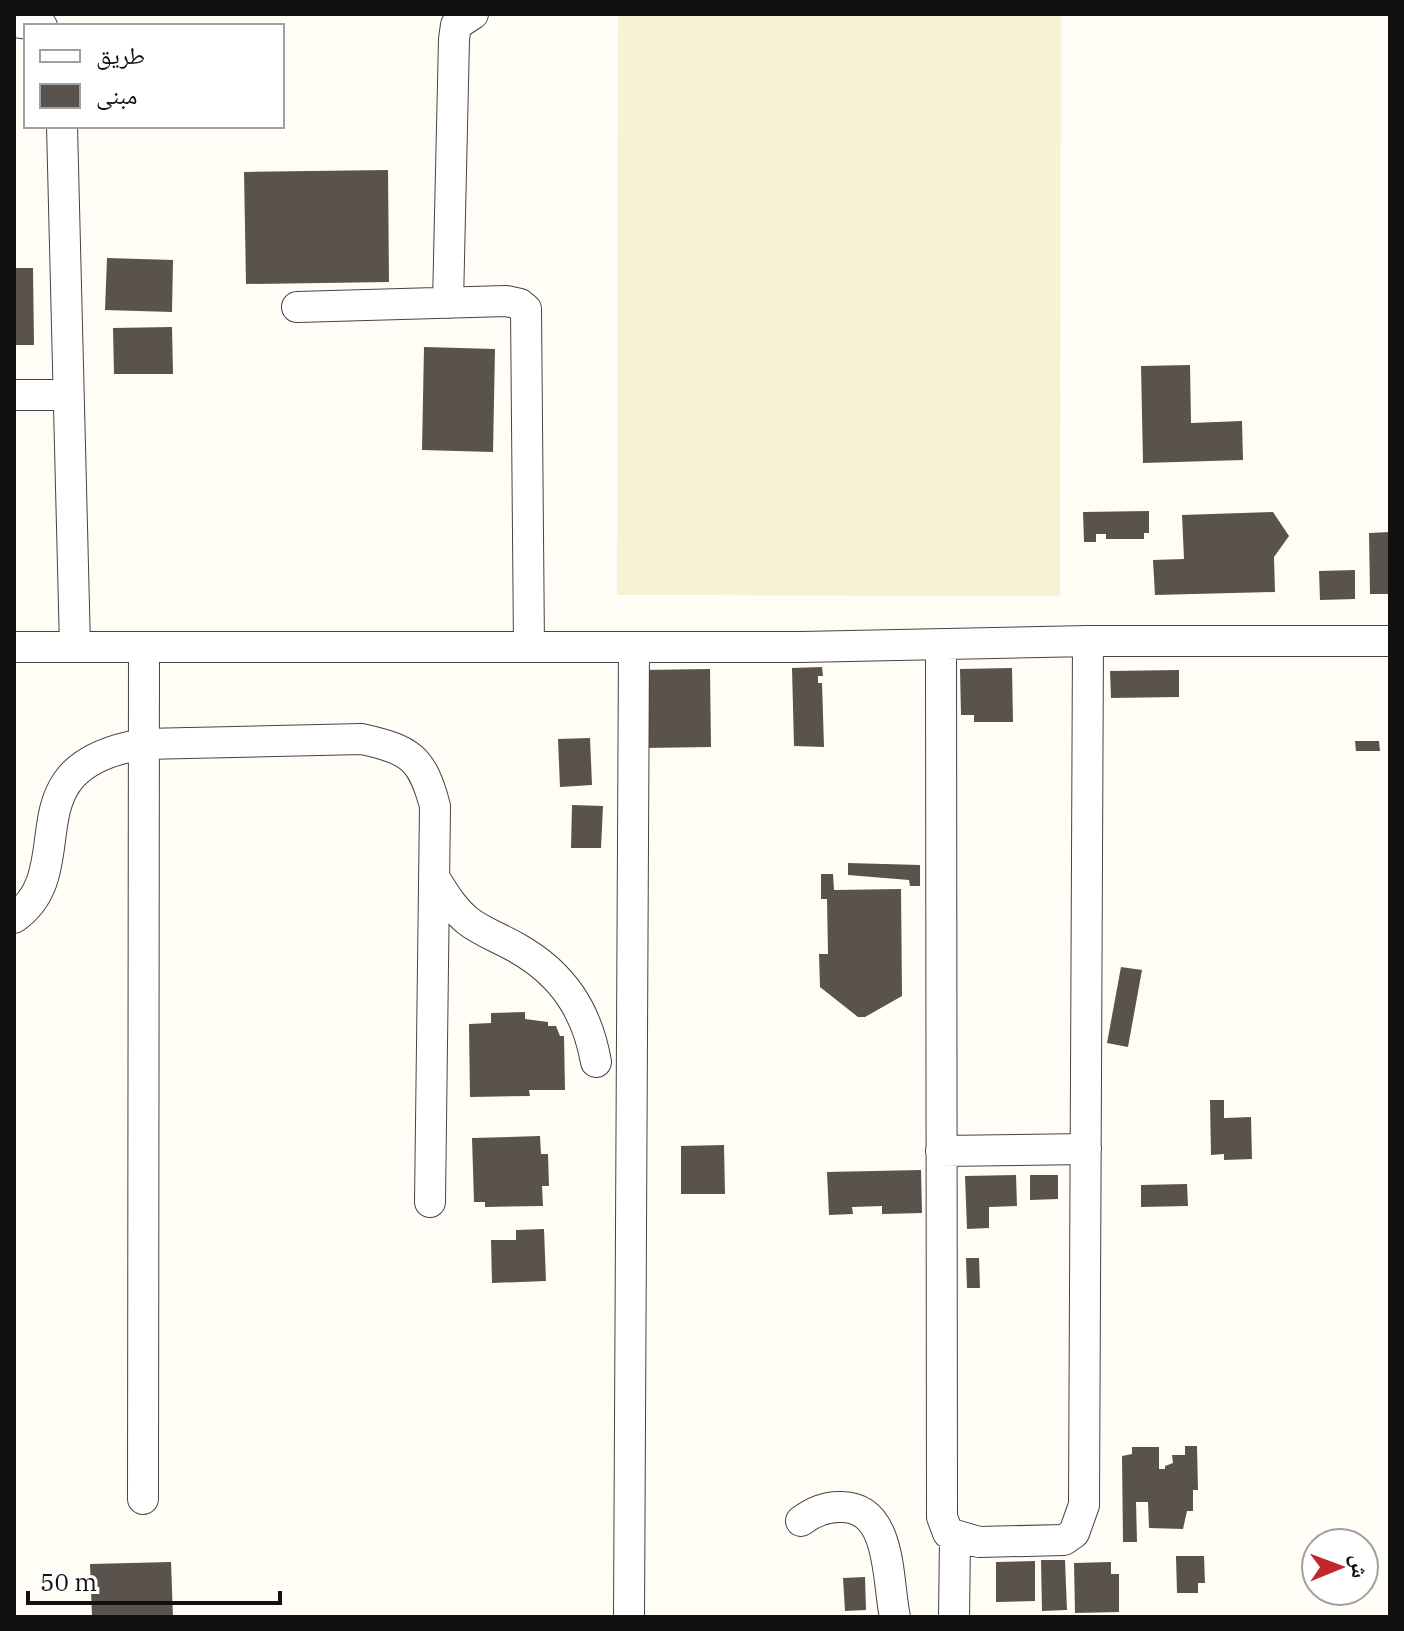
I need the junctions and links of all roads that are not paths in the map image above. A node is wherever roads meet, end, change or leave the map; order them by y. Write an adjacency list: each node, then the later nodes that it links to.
1 (473, 14): 3 (street)
2 (62, 128): 6 (street)
3 (448, 303): 4 (street); 13 (street)
4 (297, 307)
5 (14, 395): 6 (street)
6 (67, 395): 11 (street)
7 (1088, 641): 8 (street); 9 (street); 19 (street)
8 (1390, 641)
9 (941, 645): 14 (street); 20 (street)
10 (14, 647): 11 (street)
11 (75, 647): 12 (street)
12 (144, 647): 13 (street); 15 (street)
13 (529, 647): 14 (street)
14 (634, 647): 25 (street)
15 (144, 744): 16 (street); 17 (street); 22 (street)
16 (434, 877): 18 (street); 21 (street)
17 (14, 918)
18 (596, 1062)
19 (1086, 1149): 20 (street); 24 (street)
20 (941, 1151): 24 (street)
21 (430, 1202)
22 (143, 1499)
23 (801, 1521): 26 (street)
24 (955, 1538): 27 (street)
25 (629, 1617)
26 (895, 1617)
27 (954, 1617)

